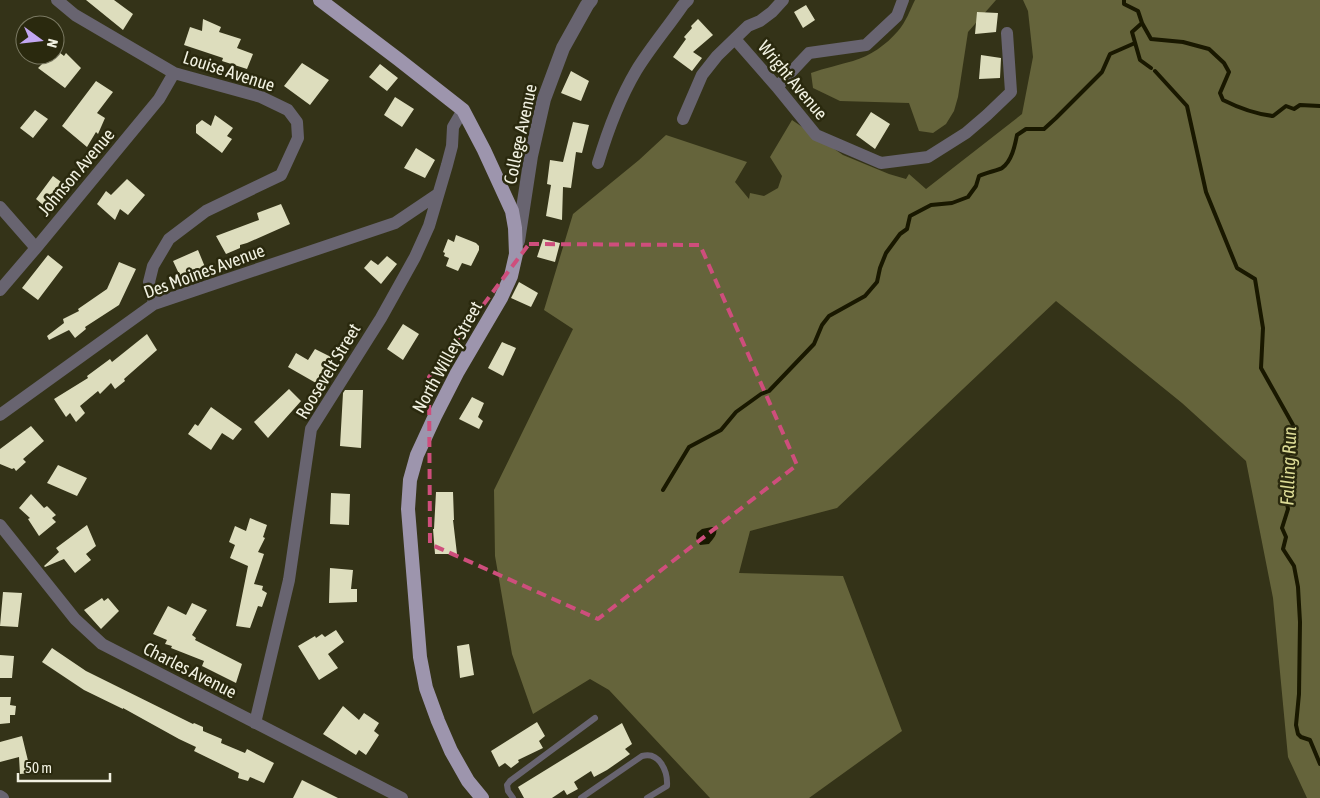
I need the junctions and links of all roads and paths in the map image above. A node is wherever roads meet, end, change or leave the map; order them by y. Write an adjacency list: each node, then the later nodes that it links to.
1 (57, 0): 9 (street, Louise Avenue)
2 (320, 0): 11 (main road, North Willey Street)
3 (591, 0): 17 (street, College Avenue)
4 (688, 0): 13 (street)
5 (783, 0): 8 (street)
6 (903, 0): 10 (street)
7 (1007, 33): 10 (street, Wright Avenue)
8 (735, 39): 10 (street, Wright Avenue); 12 (street)
9 (174, 73): 16 (street, Johnson Avenue); 19 (street, Louise Avenue)
10 (777, 87)
11 (462, 110): 14 (street, Roosevelt Street); 17 (main road, North Willey Street)
12 (683, 119)
13 (598, 163)
14 (438, 194): 19 (street, Des Moines Avenue); 23 (street, Roosevelt Street)
15 (0, 207): 16 (street)
16 (36, 248): 18 (street, Johnson Avenue)
17 (516, 254): 25 (main road, North Willey Street)
18 (0, 290)
19 (154, 304): 20 (street, Des Moines Avenue)
20 (0, 415)
21 (0, 525): 23 (street, Charles Avenue)
22 (595, 718): 26 (lane)
23 (255, 723): 24 (street, Charles Avenue)
24 (402, 798)
25 (482, 798)
26 (513, 798)
27 (581, 798): 28 (lane)
28 (647, 798)

